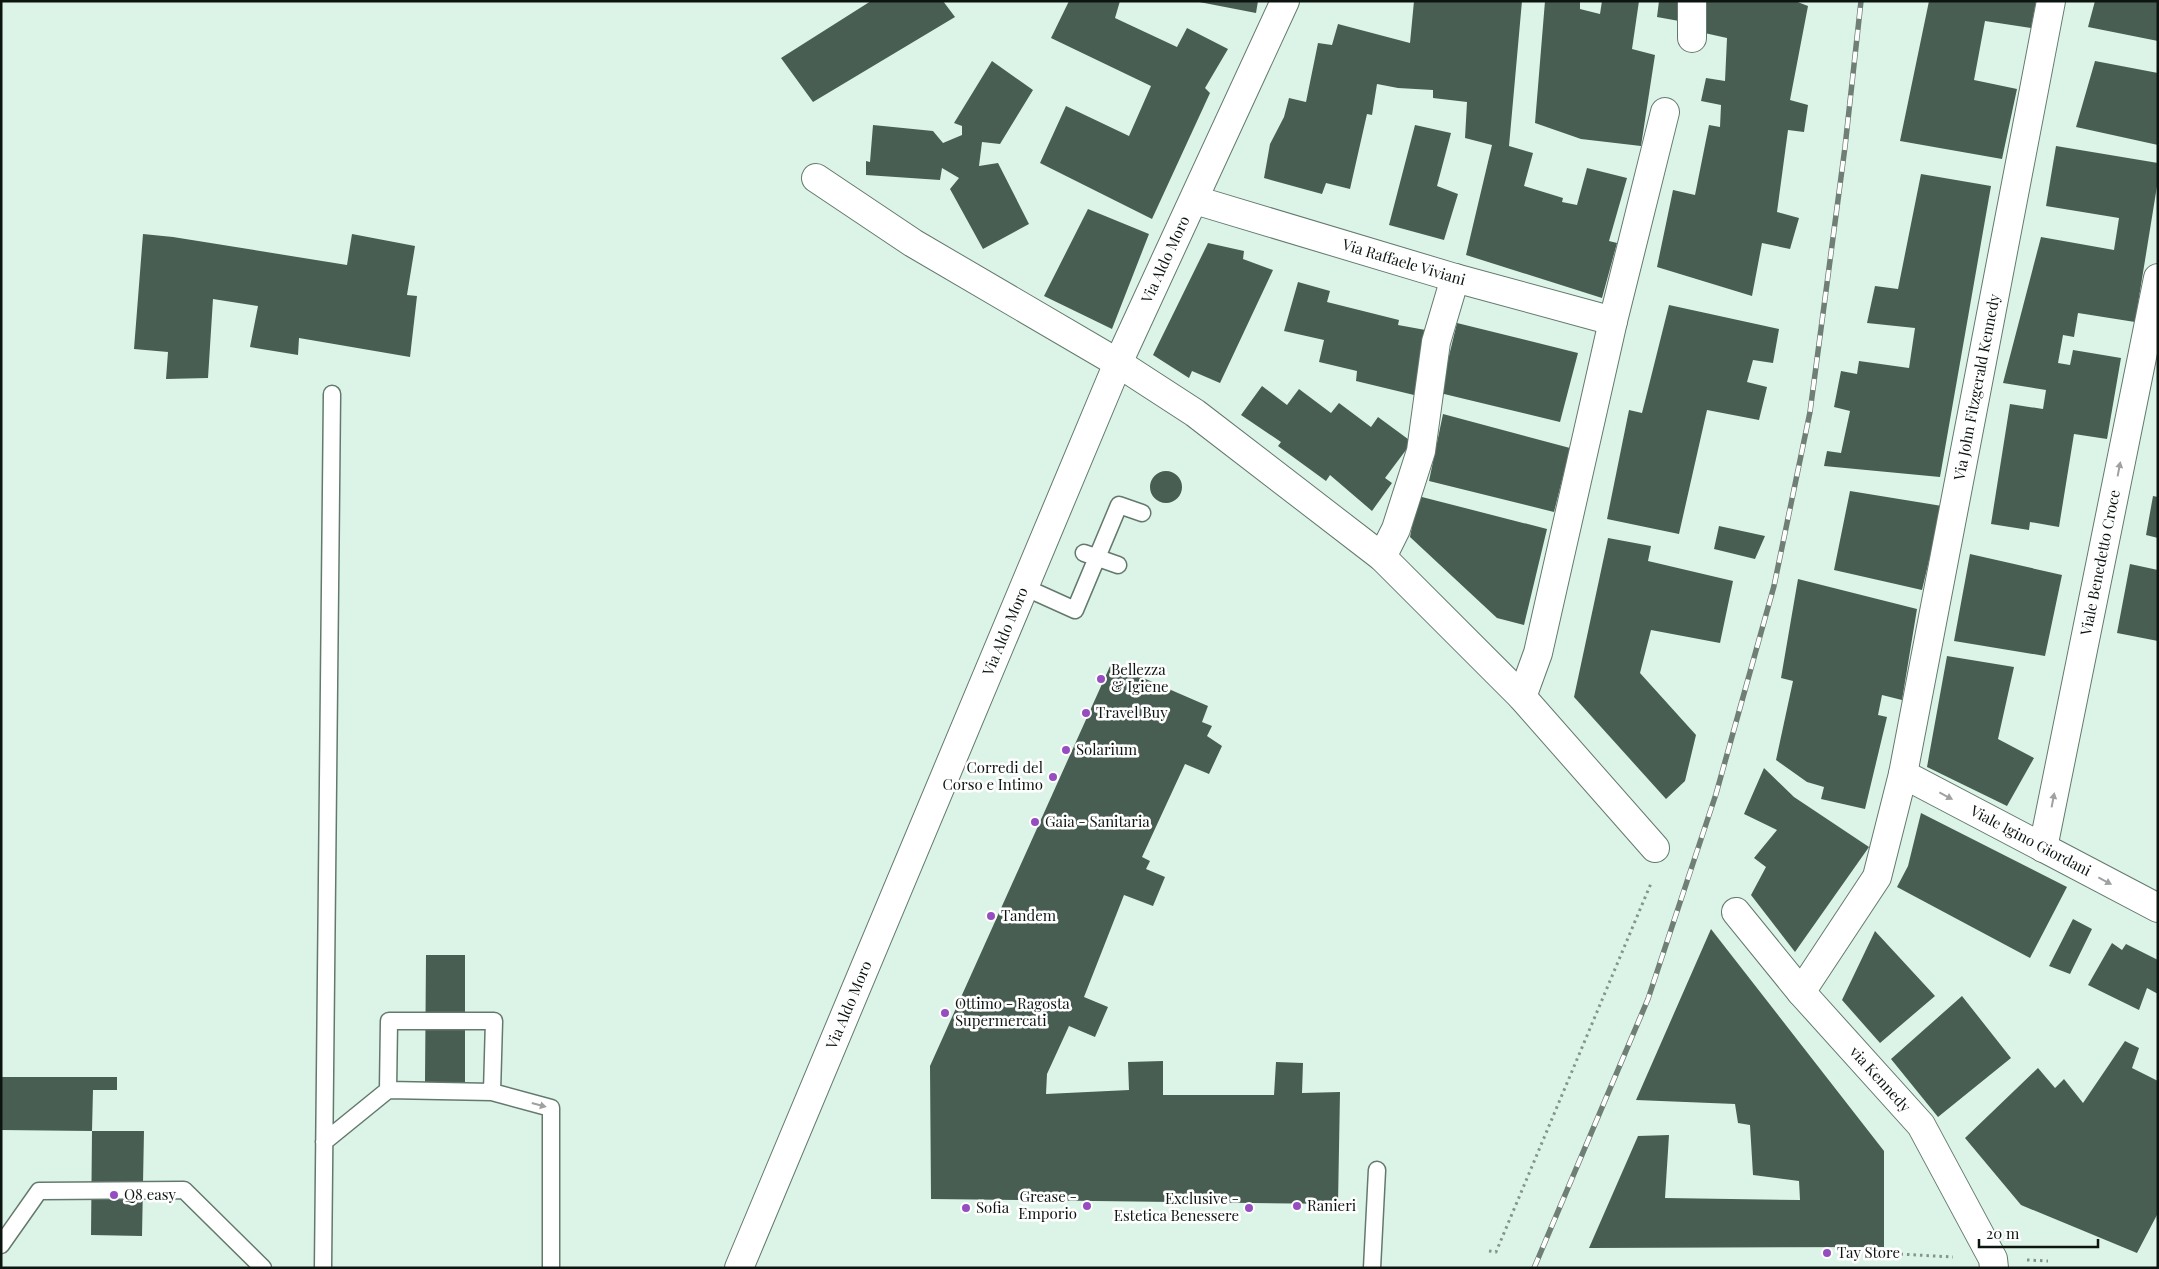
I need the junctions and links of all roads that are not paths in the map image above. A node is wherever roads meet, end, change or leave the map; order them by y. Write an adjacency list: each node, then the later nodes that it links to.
1 (1285, 1): 7 (street, Via Aldo Moro)
2 (1692, 1): 4 (street)
3 (2051, 1): 19 (street, Via John Fitzgerald Kennedy)
4 (1692, 38)
5 (1665, 112): 10 (street)
6 (816, 178): 11 (street)
7 (1195, 200): 8 (street, Via Raffaele Viviani); 11 (street, Via Aldo Moro)
8 (1455, 278): 10 (street, Via Raffaele Viviani); 15 (street)
9 (2158, 278): 21 (street, Viale Benedetto Croce, one-way to 9)
10 (1613, 321): 18 (street)
11 (1118, 363): 15 (street); 17 (street, Via Aldo Moro)
12 (332, 394): 27 (lane)
13 (1142, 513): 14 (lane)
14 (1091, 555): 16 (lane); 17 (lane)
15 (1382, 557): 18 (street)
16 (1118, 565)
17 (1024, 587): 33 (street, Via Aldo Moro)
18 (1522, 697): 20 (street)
19 (1902, 774): 21 (street, Viale Igino Giordani, one-way to 21); 24 (street, Via John Fitzgerald Kennedy)
20 (1654, 848)
21 (2043, 848): 22 (street, Viale Igino Giordani, one-way to 22)
22 (2158, 908)
23 (1736, 912): 24 (street, via Kennedy)
24 (1801, 992): 35 (street, via Kennedy)
25 (388, 1090): 26 (lane); 26 (lane); 27 (lane)
26 (492, 1092): 32 (lane, one-way to 32)
27 (324, 1142): 31 (lane)
28 (1377, 1170): 34 (lane)
29 (1, 1245): 30 (lane)
30 (263, 1268)
31 (323, 1268)
32 (551, 1268)
33 (739, 1268)
34 (1372, 1268)
35 (1994, 1268)

